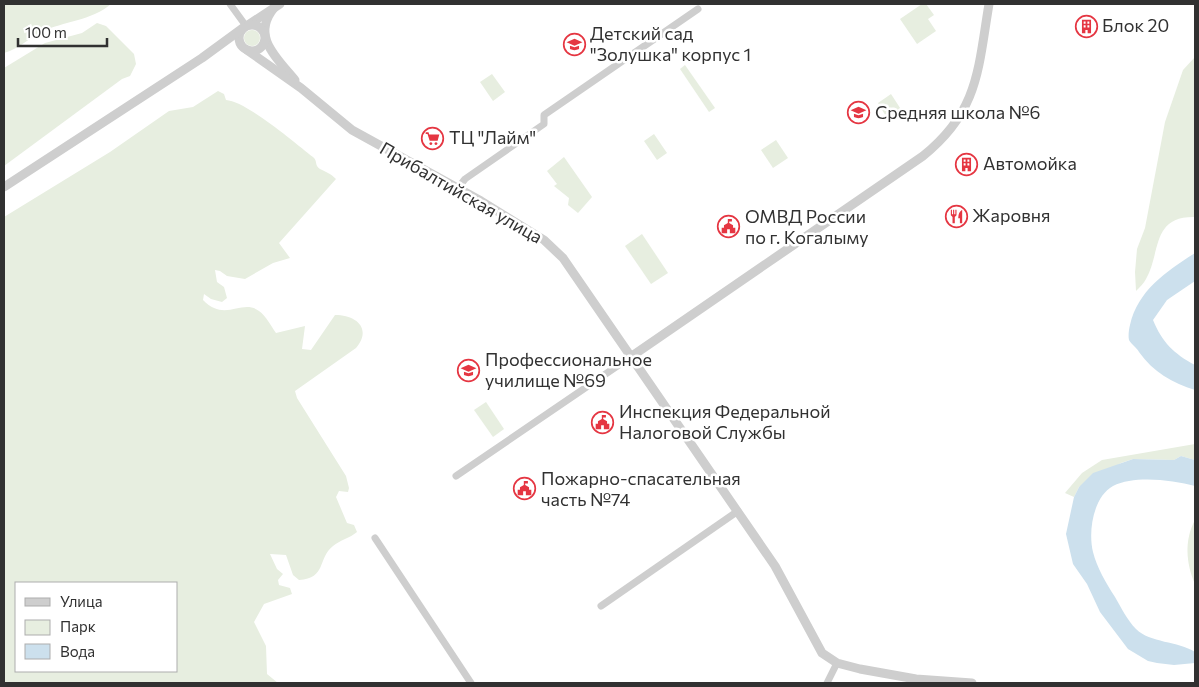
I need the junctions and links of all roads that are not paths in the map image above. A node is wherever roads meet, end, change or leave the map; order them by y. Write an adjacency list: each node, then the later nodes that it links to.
1 (230, 4): 5 (street)
2 (989, 4): 12 (street)
3 (277, 6): 5 (street); 6 (street)
4 (698, 9): 11 (street)
5 (244, 27): 6 (street); 7 (street); 8 (street)
6 (264, 36): 7 (street); 9 (street, Прибалтийская улица)
7 (246, 50): 8 (street); 9 (street, Прибалтийская улица)
8 (202, 58): 10 (street)
9 (290, 78): 11 (street, Прибалтийская улица)
10 (4, 187)
11 (458, 188): 12 (street, Прибалтийская улица)
12 (632, 356): 13 (street); 14 (street, Прибалтийская улица)
13 (456, 476)
14 (738, 511): 16 (street); 17 (street, Прибалтийская улица)
15 (375, 538): 18 (street)
16 (601, 606)
17 (837, 662): 19 (street); 20 (street)
18 (471, 683)
19 (827, 683)
20 (972, 683)

